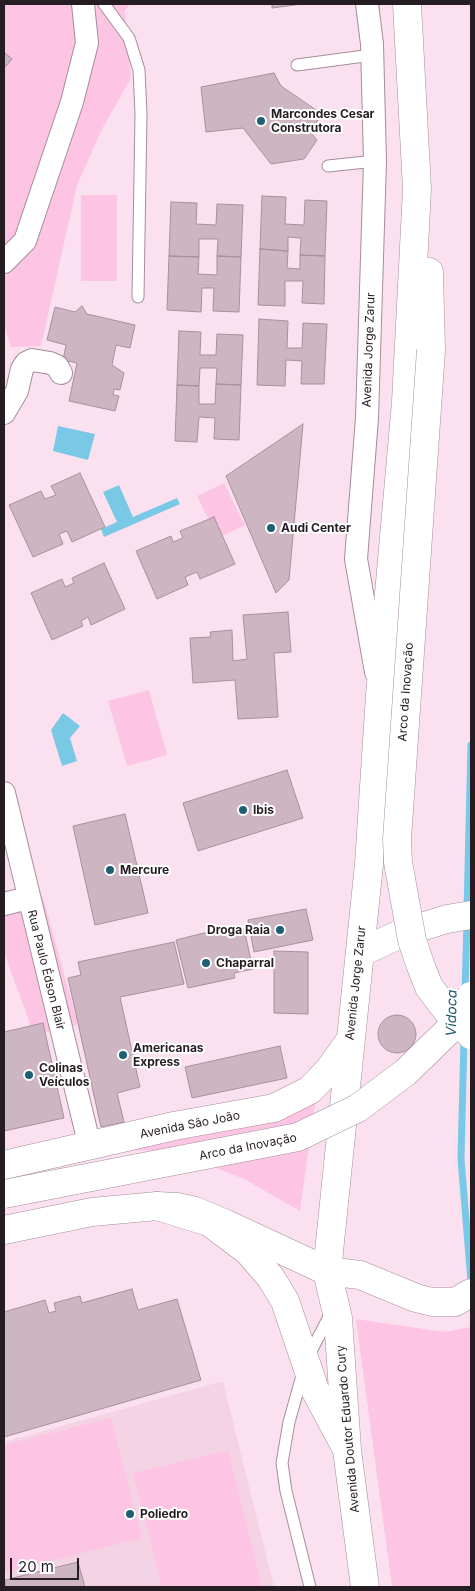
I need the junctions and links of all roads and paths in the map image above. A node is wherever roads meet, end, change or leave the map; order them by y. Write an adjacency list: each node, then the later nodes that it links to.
1 (83, 4): 10 (street)
2 (104, 4): 11 (lane)
3 (367, 4): 5 (street, Avenida Jorge Zarur)
4 (407, 4): 9 (main road, Avenida Jorge Zarur)
5 (372, 55): 6 (lane); 7 (street, Avenida Jorge Zarur)
6 (297, 65)
7 (375, 161): 8 (lane); 14 (street, Avenida Jorge Zarur)
8 (328, 166)
9 (417, 189): 14 (main road, Avenida Jorge Zarur); 21 (main road, Arco da Inovação, bridge)
10 (4, 262)
11 (138, 297)
12 (61, 373): 13 (street)
13 (4, 413)
14 (380, 695): 19 (main road, Avenida Jorge Zarur)
15 (4, 793): 16 (street, Rua Paulo Édson Blair)
16 (28, 898): 17 (street); 23 (street, Rua Paulo Édson Blair)
17 (4, 904)
18 (471, 916): 19 (main road)
19 (360, 952): 22 (main road, Avenida Jorge Zarur)
20 (471, 996): 25 (main road, Arco da Inovação, bridge)
21 (471, 1035)
22 (350, 1041): 23 (main road, Avenida São João); 28 (main road, Avenida Jorge Zarur)
23 (90, 1146): 24 (main road, Avenida São João)
24 (4, 1165)
25 (4, 1194)
26 (157, 1206): 27 (main road); 28 (main road); 31 (main road)
27 (4, 1230)
28 (326, 1271): 29 (main road); 30 (main road, Avenida Doutor Eduardo Cury)
29 (471, 1293)
30 (335, 1305): 31 (lane); 32 (main road, Avenida Doutor Eduardo Cury)
31 (306, 1361): 32 (main road); 33 (lane)
32 (348, 1450): 34 (main road, Avenida Doutor Eduardo Cury)
33 (310, 1587)
34 (365, 1587)

